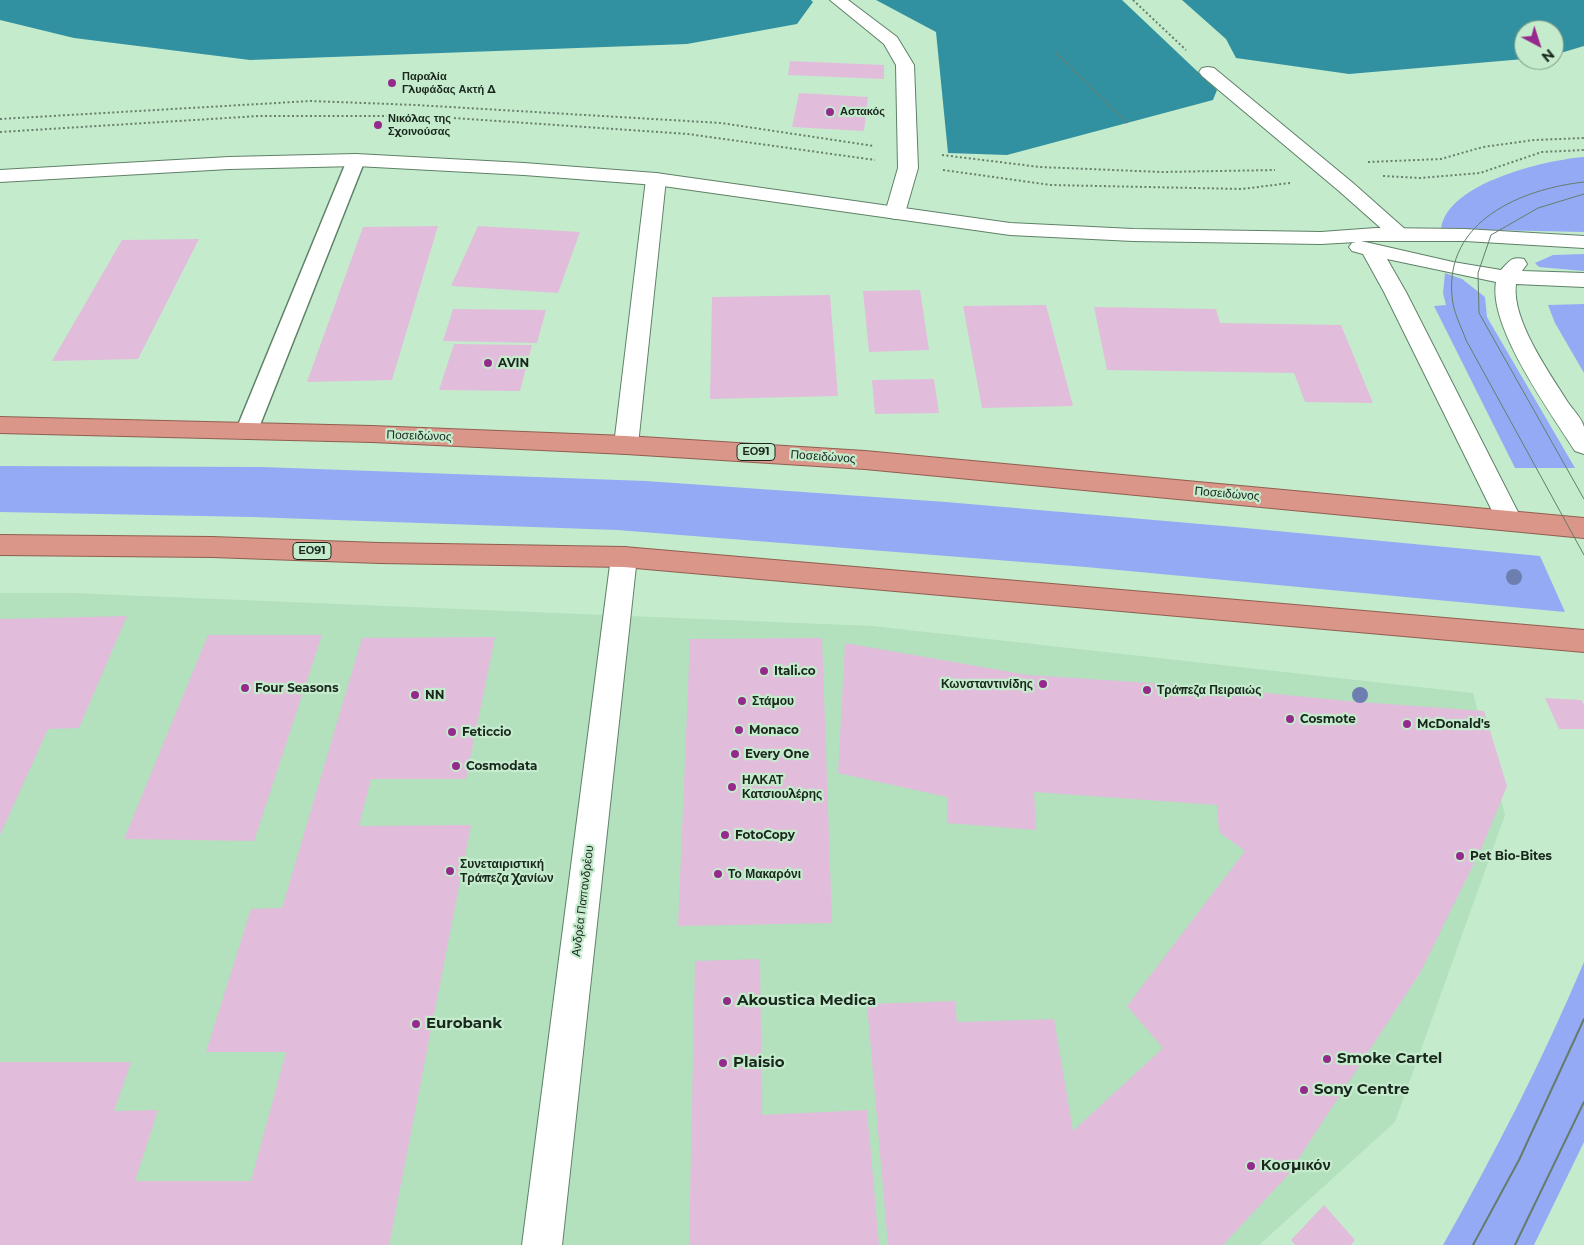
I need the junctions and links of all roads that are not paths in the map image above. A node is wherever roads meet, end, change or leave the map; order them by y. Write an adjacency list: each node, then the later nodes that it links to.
1 (838, 0): 6 (street)
2 (1208, 72): 7 (street)
3 (356, 160): 4 (street); 5 (street); 15 (lane)
4 (0, 176)
5 (656, 179): 6 (street); 16 (street)
6 (895, 213): 8 (street)
7 (1399, 234): 8 (street); 9 (street)
8 (1321, 238): 11 (street)
9 (1538, 240): 10 (street); 12 (street)
10 (1584, 242)
11 (1371, 250): 12 (street); 18 (street)
12 (1506, 277): 13 (street); 17 (street)
13 (1584, 280)
14 (0, 425): 15 (highway, Ποσειδώνος / ΕΟ91)
15 (247, 430): 16 (highway, Ποσειδώνος / ΕΟ91)
16 (626, 445): 18 (highway, Ποσειδώνος / ΕΟ91)
17 (1584, 445)
18 (1508, 520): 19 (highway, Ποσειδώνος / ΕΟ91)
19 (1584, 528)
20 (0, 545): 21 (highway, ΕΟ91)
21 (624, 558): 22 (highway, ΕΟ91); 23 (street, Ανδρέα Παπανδρέου)
22 (1584, 641)
23 (542, 1245)

